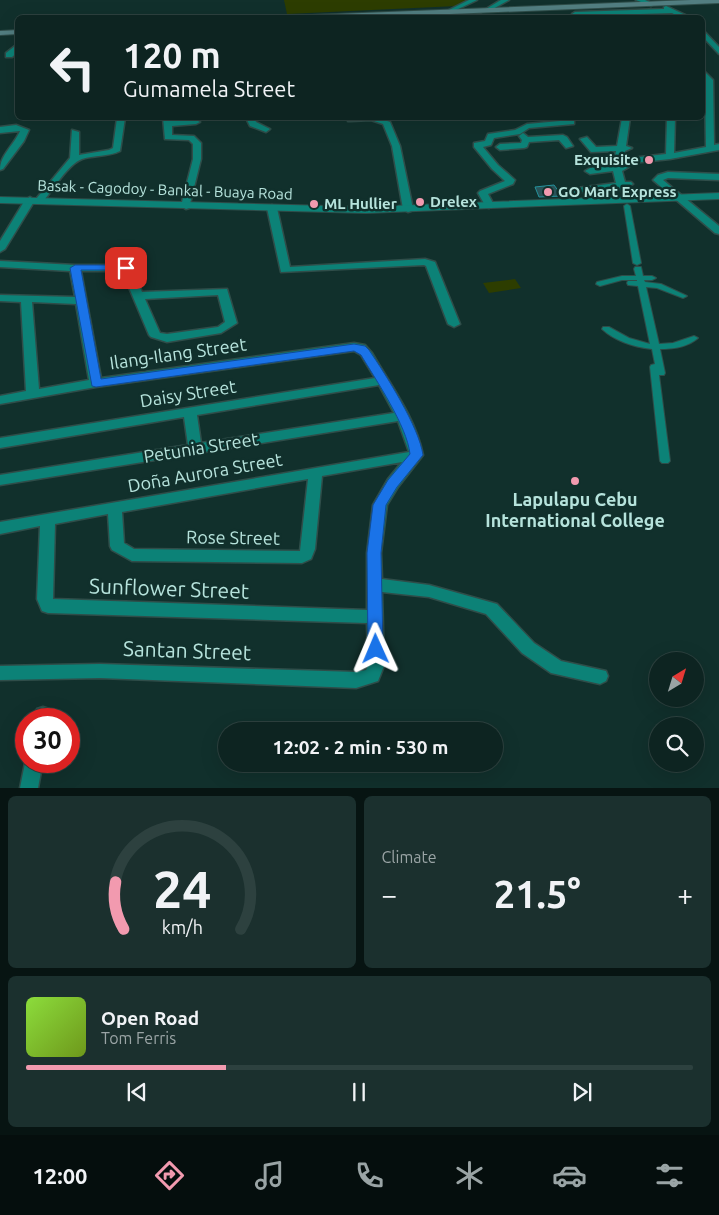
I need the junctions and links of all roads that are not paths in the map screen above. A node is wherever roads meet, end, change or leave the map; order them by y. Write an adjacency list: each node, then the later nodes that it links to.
1 (474, 0): 10 (street)
2 (506, 0): 6 (street)
3 (639, 0): 5 (street)
4 (719, 1): 5 (main road)
5 (655, 4): 6 (main road); 7 (street)
6 (489, 9): 10 (main road)
7 (673, 10): 11 (street); 12 (street)
8 (575, 14): 11 (street)
9 (407, 15): 10 (main road)
10 (459, 15)
11 (600, 15)
12 (683, 15)
13 (15, 32): 14 (main road)
14 (0, 33)
15 (705, 35): 17 (street)
16 (15, 50): 18 (street)
17 (719, 52)
18 (9, 55)
19 (706, 80): 20 (street); 38 (street)
20 (719, 81)
21 (121, 120): 41 (street)
22 (251, 120): 30 (street)
23 (378, 120): 56 (street)
24 (626, 120): 39 (street)
25 (632, 120): 39 (street)
26 (671, 120): 40 (street)
27 (167, 121): 28 (street); 54 (street)
28 (196, 122)
29 (571, 122): 33 (street)
30 (266, 129)
31 (0, 130): 43 (street)
32 (75, 132): 41 (street)
33 (517, 132): 34 (street); 53 (street)
34 (526, 140): 36 (street); 37 (street)
35 (584, 140): 39 (street)
36 (569, 146)
37 (500, 147)
38 (714, 147): 40 (street)
39 (624, 149): 42 (street)
40 (670, 156): 42 (street)
41 (74, 158): 51 (street)
42 (622, 165): 44 (street); 46 (street)
43 (0, 167)
44 (590, 171)
45 (719, 177): 48 (street)
46 (625, 184): 47 (street); 52 (street)
47 (576, 191)
48 (677, 196): 49 (street, Basak - Cagodoy - Bankal - Buaya Road); 52 (street, Basak - Cagodoy - Bankal - Buaya Road); 58 (street)
49 (719, 196)
50 (0, 200): 51 (street, Basak - Cagodoy - Bankal - Buaya Road)
51 (35, 200): 54 (street, Basak - Cagodoy - Bankal - Buaya Road); 60 (street)
52 (632, 201): 53 (street, Basak - Cagodoy - Bankal - Buaya Road); 63 (street)
53 (490, 205): 56 (street, Basak - Cagodoy - Bankal - Buaya Road)
54 (186, 206): 55 (street, Basak - Cagodoy - Bankal - Buaya Road)
55 (272, 208): 56 (street, Basak - Cagodoy - Bankal - Buaya Road); 72 (street)
56 (408, 209)
57 (719, 217): 58 (street)
58 (702, 218): 59 (street)
59 (719, 231)
60 (0, 248)
61 (0, 264): 62 (street)
62 (75, 268): 67 (street); 71 (street)
63 (640, 273): 64 (street); 65 (street); 66 (street); 68 (street); 75 (street)
64 (652, 278)
65 (631, 283)
66 (600, 284)
67 (137, 296): 67 (street)
68 (683, 296)
69 (0, 298): 70 (street)
70 (26, 299): 71 (street); 78 (street)
71 (81, 301): 77 (street)
72 (454, 324)
73 (606, 329): 75 (street)
74 (694, 338): 75 (street)
75 (656, 347): 85 (street)
76 (382, 381): 77 (street, Ilang-Ilang Street); 80 (street, Daisy Street); 81 (street)
77 (96, 383): 78 (street, Ilang-Ilang Street)
78 (33, 395): 79 (street, Ilang-Ilang Street)
79 (0, 400)
80 (190, 412): 82 (street, Daisy Street); 83 (street)
81 (402, 416): 83 (street, Petunia Street); 84 (street)
82 (0, 442)
83 (195, 449): 87 (street, Petunia Street)
84 (416, 455): 86 (street, Doña Aurora Street); 91 (street)
85 (665, 461)
86 (316, 472): 88 (street, Doña Aurora Street); 88 (street, Rose Street)
87 (0, 480)
88 (116, 508): 89 (street, Doña Aurora Street)
89 (48, 520): 90 (street, Doña Aurora Street); 92 (street, Sunflower Street)
90 (0, 528)
91 (375, 585): 92 (street); 94 (street)
92 (375, 617): 93 (street, Santan Street)
93 (0, 673)
94 (600, 676)
95 (32, 773): 96 (street)
96 (29, 788)

